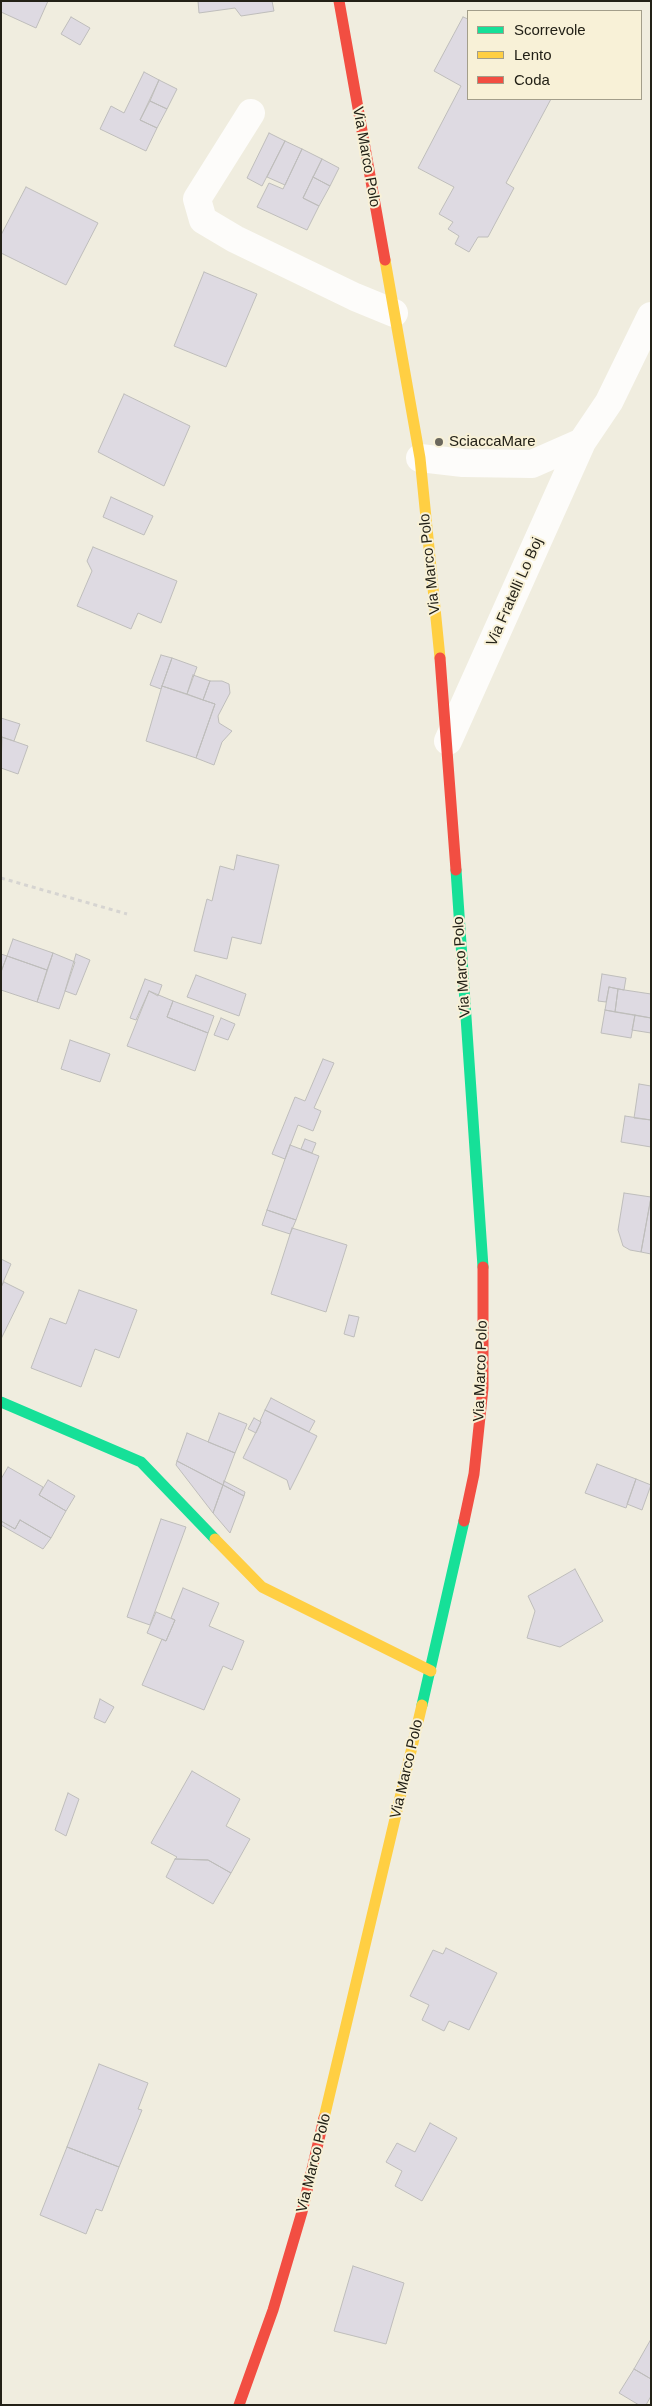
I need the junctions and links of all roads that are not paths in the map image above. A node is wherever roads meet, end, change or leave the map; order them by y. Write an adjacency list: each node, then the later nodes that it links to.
1 (339, 1): 3 (street, Via Marco Polo)
2 (251, 113): 3 (street)
3 (394, 313): 6 (street, Via Marco Polo)
4 (651, 316): 5 (street, Via Fratelli Lo Boj)
5 (582, 442): 6 (street); 7 (street, Via Fratelli Lo Boj)
6 (420, 458): 7 (street, Via Marco Polo)
7 (448, 741): 9 (street, Via Marco Polo)
8 (1, 1402): 9 (street)
9 (430, 1671): 10 (street, Via Marco Polo)
10 (239, 2405)

